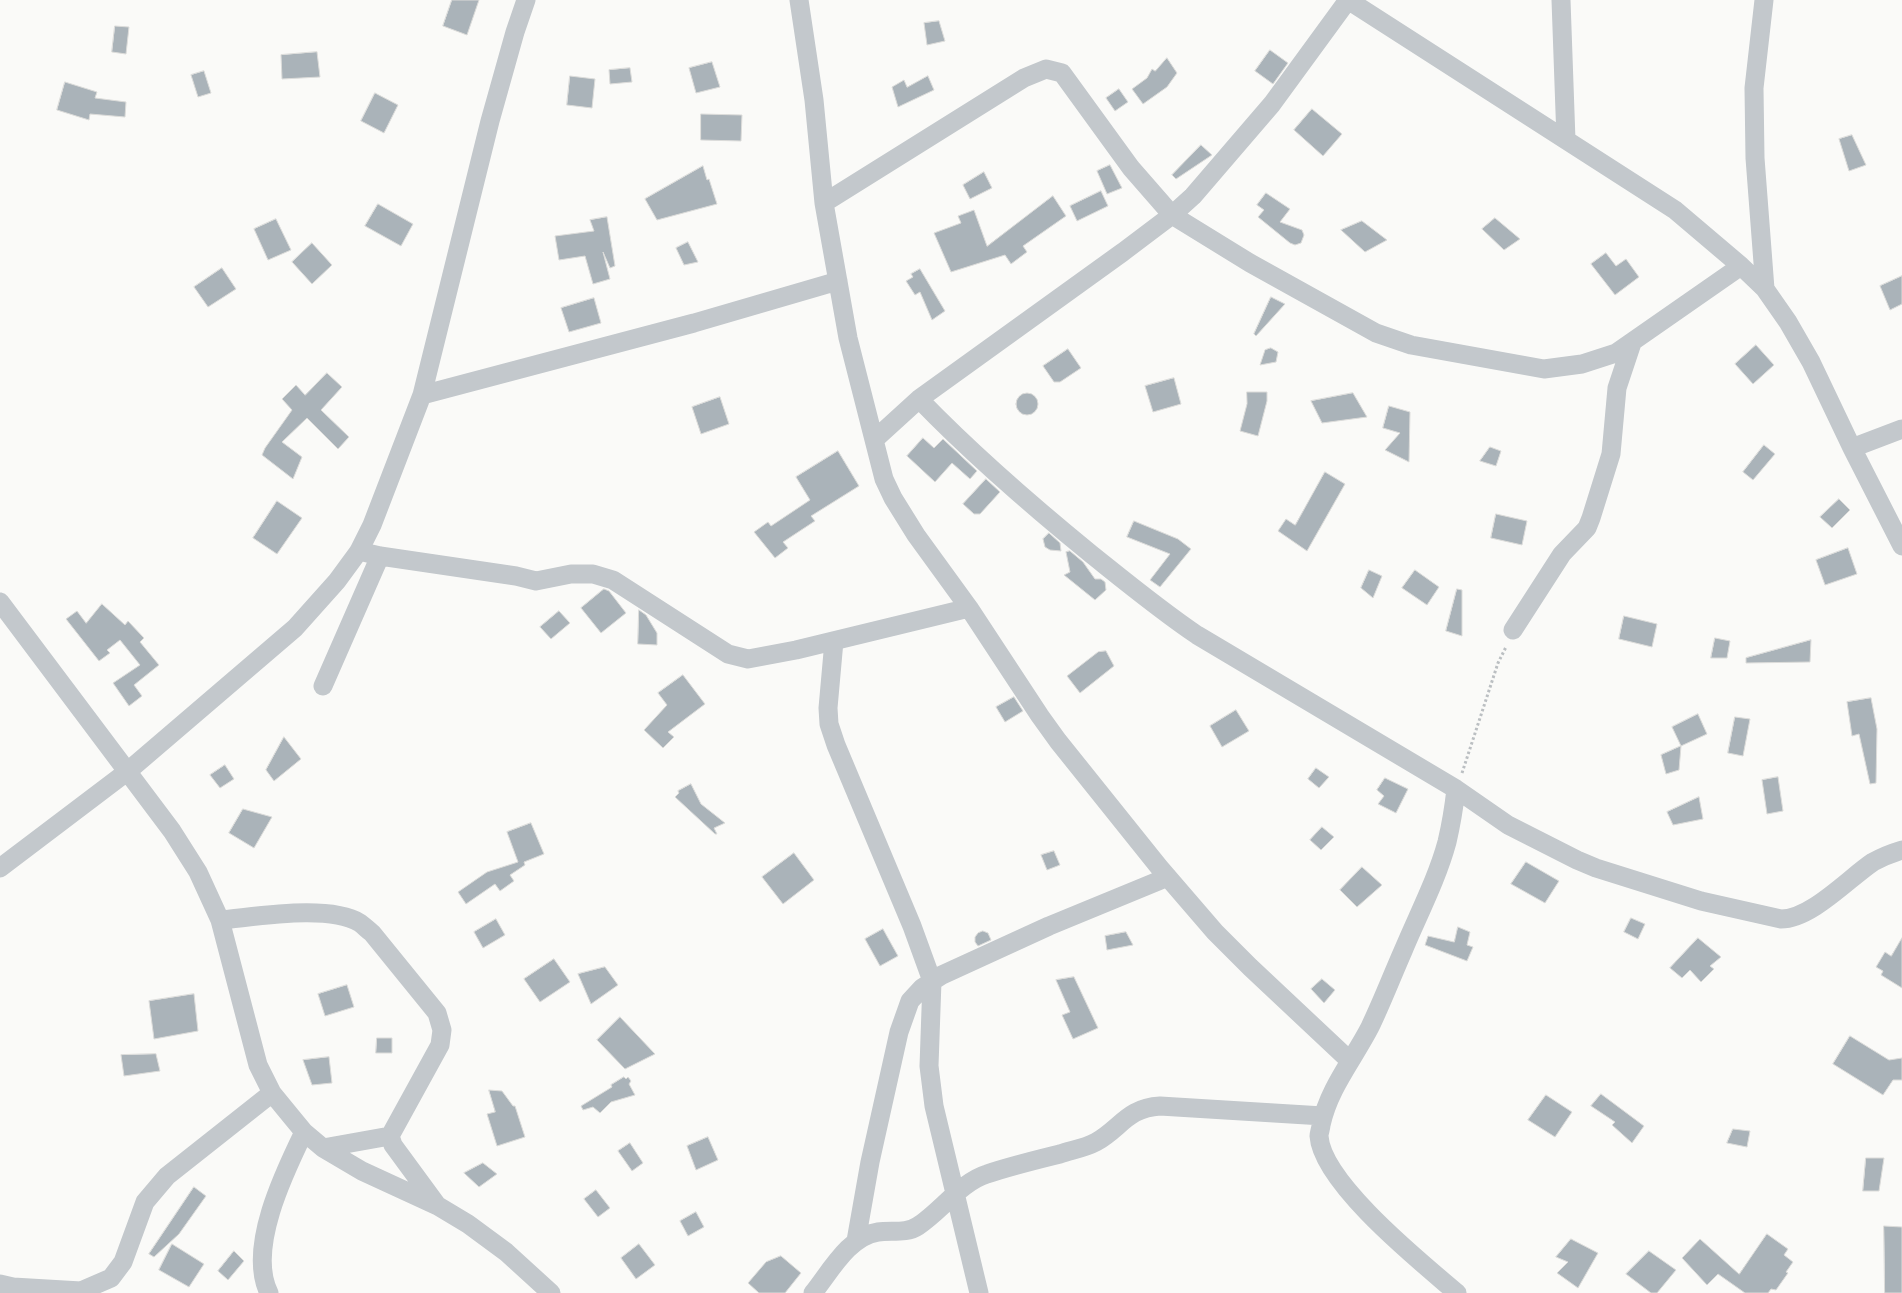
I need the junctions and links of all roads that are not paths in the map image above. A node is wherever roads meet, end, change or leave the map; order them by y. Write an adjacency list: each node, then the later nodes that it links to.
1 (526, 0): 13 (street)
2 (799, 0): 7 (street)
3 (1348, 0): 6 (street); 8 (street)
4 (1561, 0): 6 (street)
5 (1764, 0): 11 (street)
6 (1566, 140): 9 (street)
7 (824, 203): 8 (street); 10 (street)
8 (1172, 215): 12 (street); 14 (street)
9 (1741, 266): 11 (street); 12 (street)
10 (838, 281): 13 (street); 16 (street)
11 (1765, 289): 17 (street)
12 (1632, 343): 24 (street)
13 (422, 395): 19 (street)
14 (919, 399): 16 (street); 28 (street)
15 (1902, 429): 17 (street)
16 (874, 440): 22 (street)
17 (1852, 448): 18 (street)
18 (1902, 546)
19 (360, 550): 20 (street); 27 (street)
20 (380, 556): 25 (street); 26 (street)
21 (0, 602): 23 (street)
22 (969, 608): 25 (street); 31 (street)
23 (6, 617): 27 (street)
24 (1513, 630)
25 (834, 641): 33 (street)
26 (323, 686)
27 (128, 771): 30 (street); 32 (street)
28 (1456, 790): 29 (street); 34 (street)
29 (1902, 850)
30 (0, 868)
31 (1168, 877): 33 (street); 34 (street)
32 (220, 920): 35 (street); 38 (street)
33 (932, 980): 40 (street); 42 (street)
34 (1349, 1060): 36 (street)
35 (272, 1093): 37 (street); 43 (street)
36 (1323, 1116): 40 (street); 48 (street)
37 (304, 1132): 39 (street); 44 (street)
38 (390, 1136): 39 (street); 41 (street)
39 (323, 1148): 41 (street)
40 (956, 1194): 42 (street); 47 (street)
41 (438, 1206): 45 (street)
42 (856, 1241): 46 (street)
43 (0, 1284)
44 (269, 1293)
45 (551, 1293)
46 (813, 1293)
47 (979, 1293)
48 (1457, 1293)

